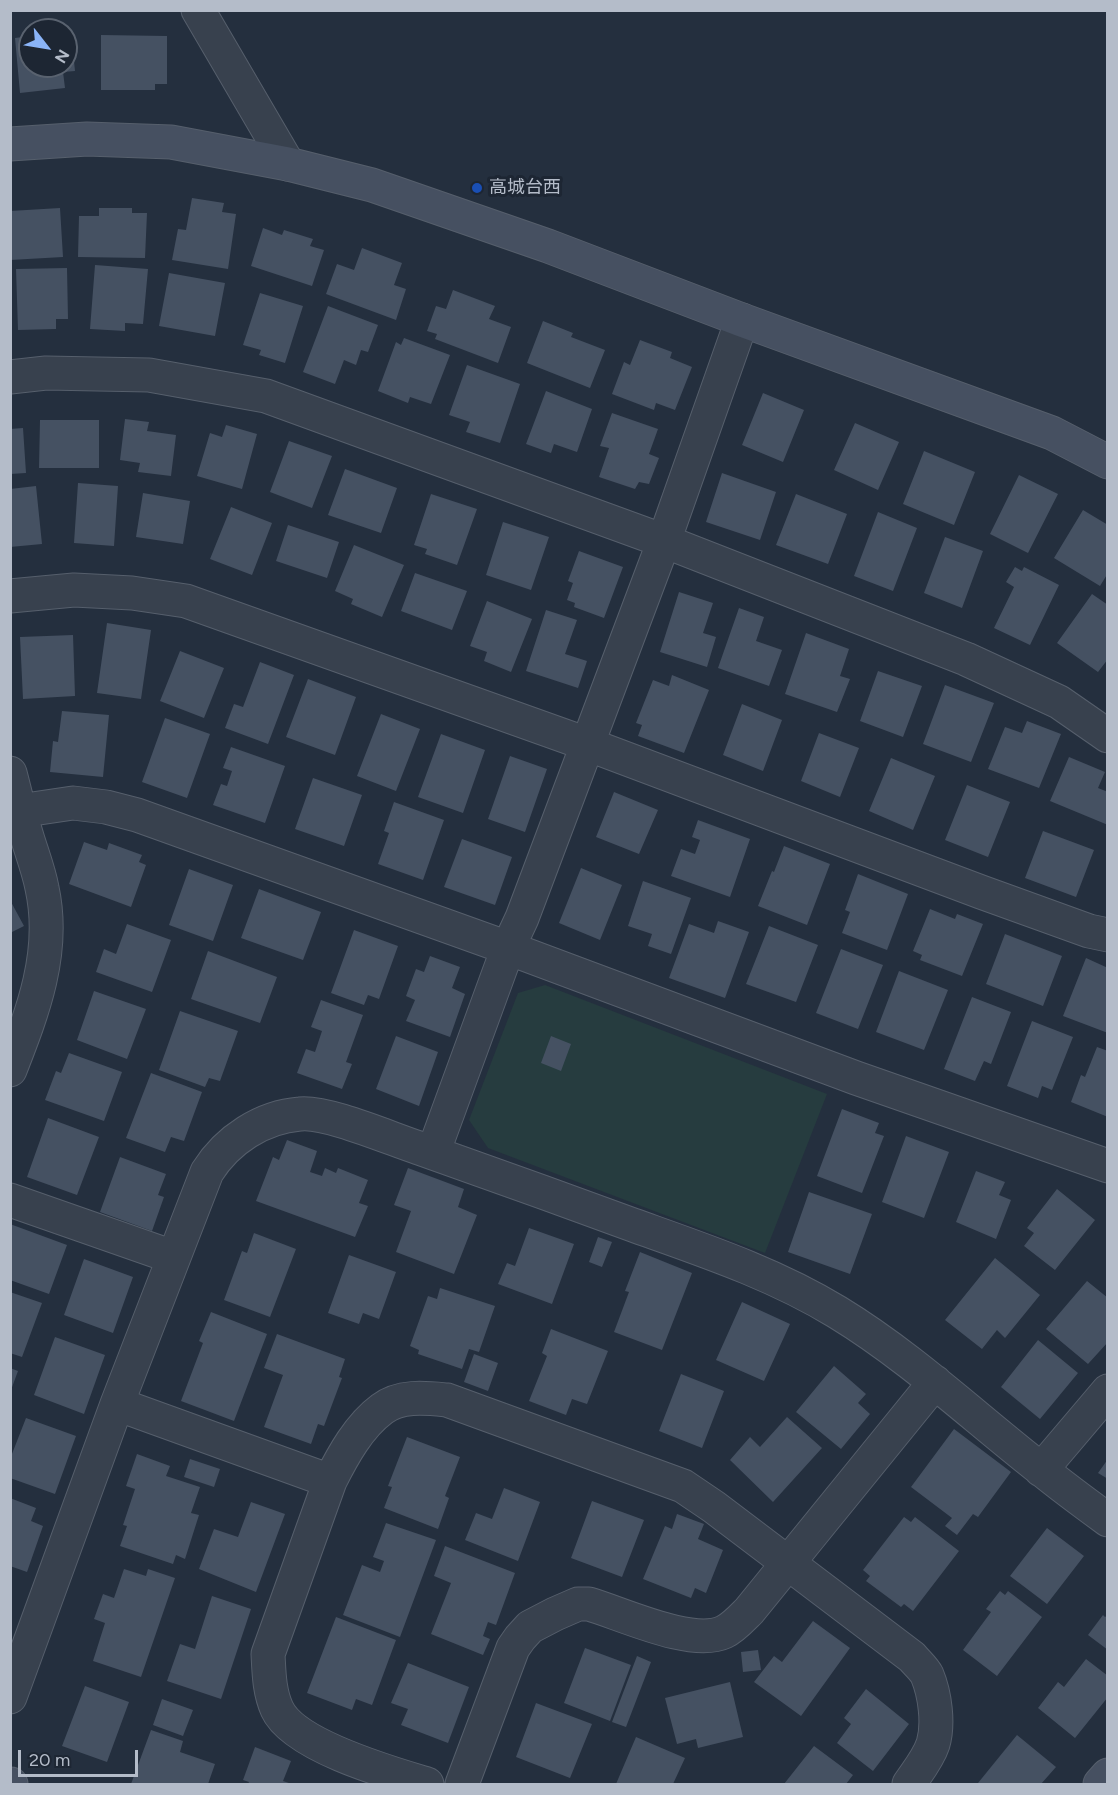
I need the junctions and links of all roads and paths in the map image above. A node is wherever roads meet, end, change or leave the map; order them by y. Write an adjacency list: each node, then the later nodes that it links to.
1 (198, 10): 3 (street)
2 (10, 144): 3 (street)
3 (288, 164): 4 (street)
4 (742, 320): 6 (street); 7 (street)
5 (10, 377): 7 (street)
6 (1107, 462)
7 (664, 541): 9 (street); 10 (street)
8 (10, 596): 10 (street)
9 (1107, 736)
10 (587, 744): 13 (street); 14 (street)
11 (10, 773): 12 (street)
12 (15, 813): 14 (street); 15 (street)
13 (1107, 935)
14 (508, 948): 16 (street); 17 (street)
15 (10, 1070)
16 (433, 1153): 19 (street); 20 (street)
17 (1107, 1166)
18 (10, 1200): 19 (street)
19 (173, 1257): 22 (street)
20 (935, 1382): 23 (street); 26 (street)
21 (1107, 1391): 23 (street)
22 (117, 1404): 24 (street); 27 (street)
23 (1041, 1470): 25 (street)
24 (330, 1481): 26 (street); 29 (street)
25 (1107, 1520)
26 (787, 1563): 30 (street); 31 (street)
27 (10, 1697)
28 (1107, 1775): 32 (street)
29 (427, 1785)
30 (462, 1785)
31 (909, 1785)
32 (1100, 1785)

